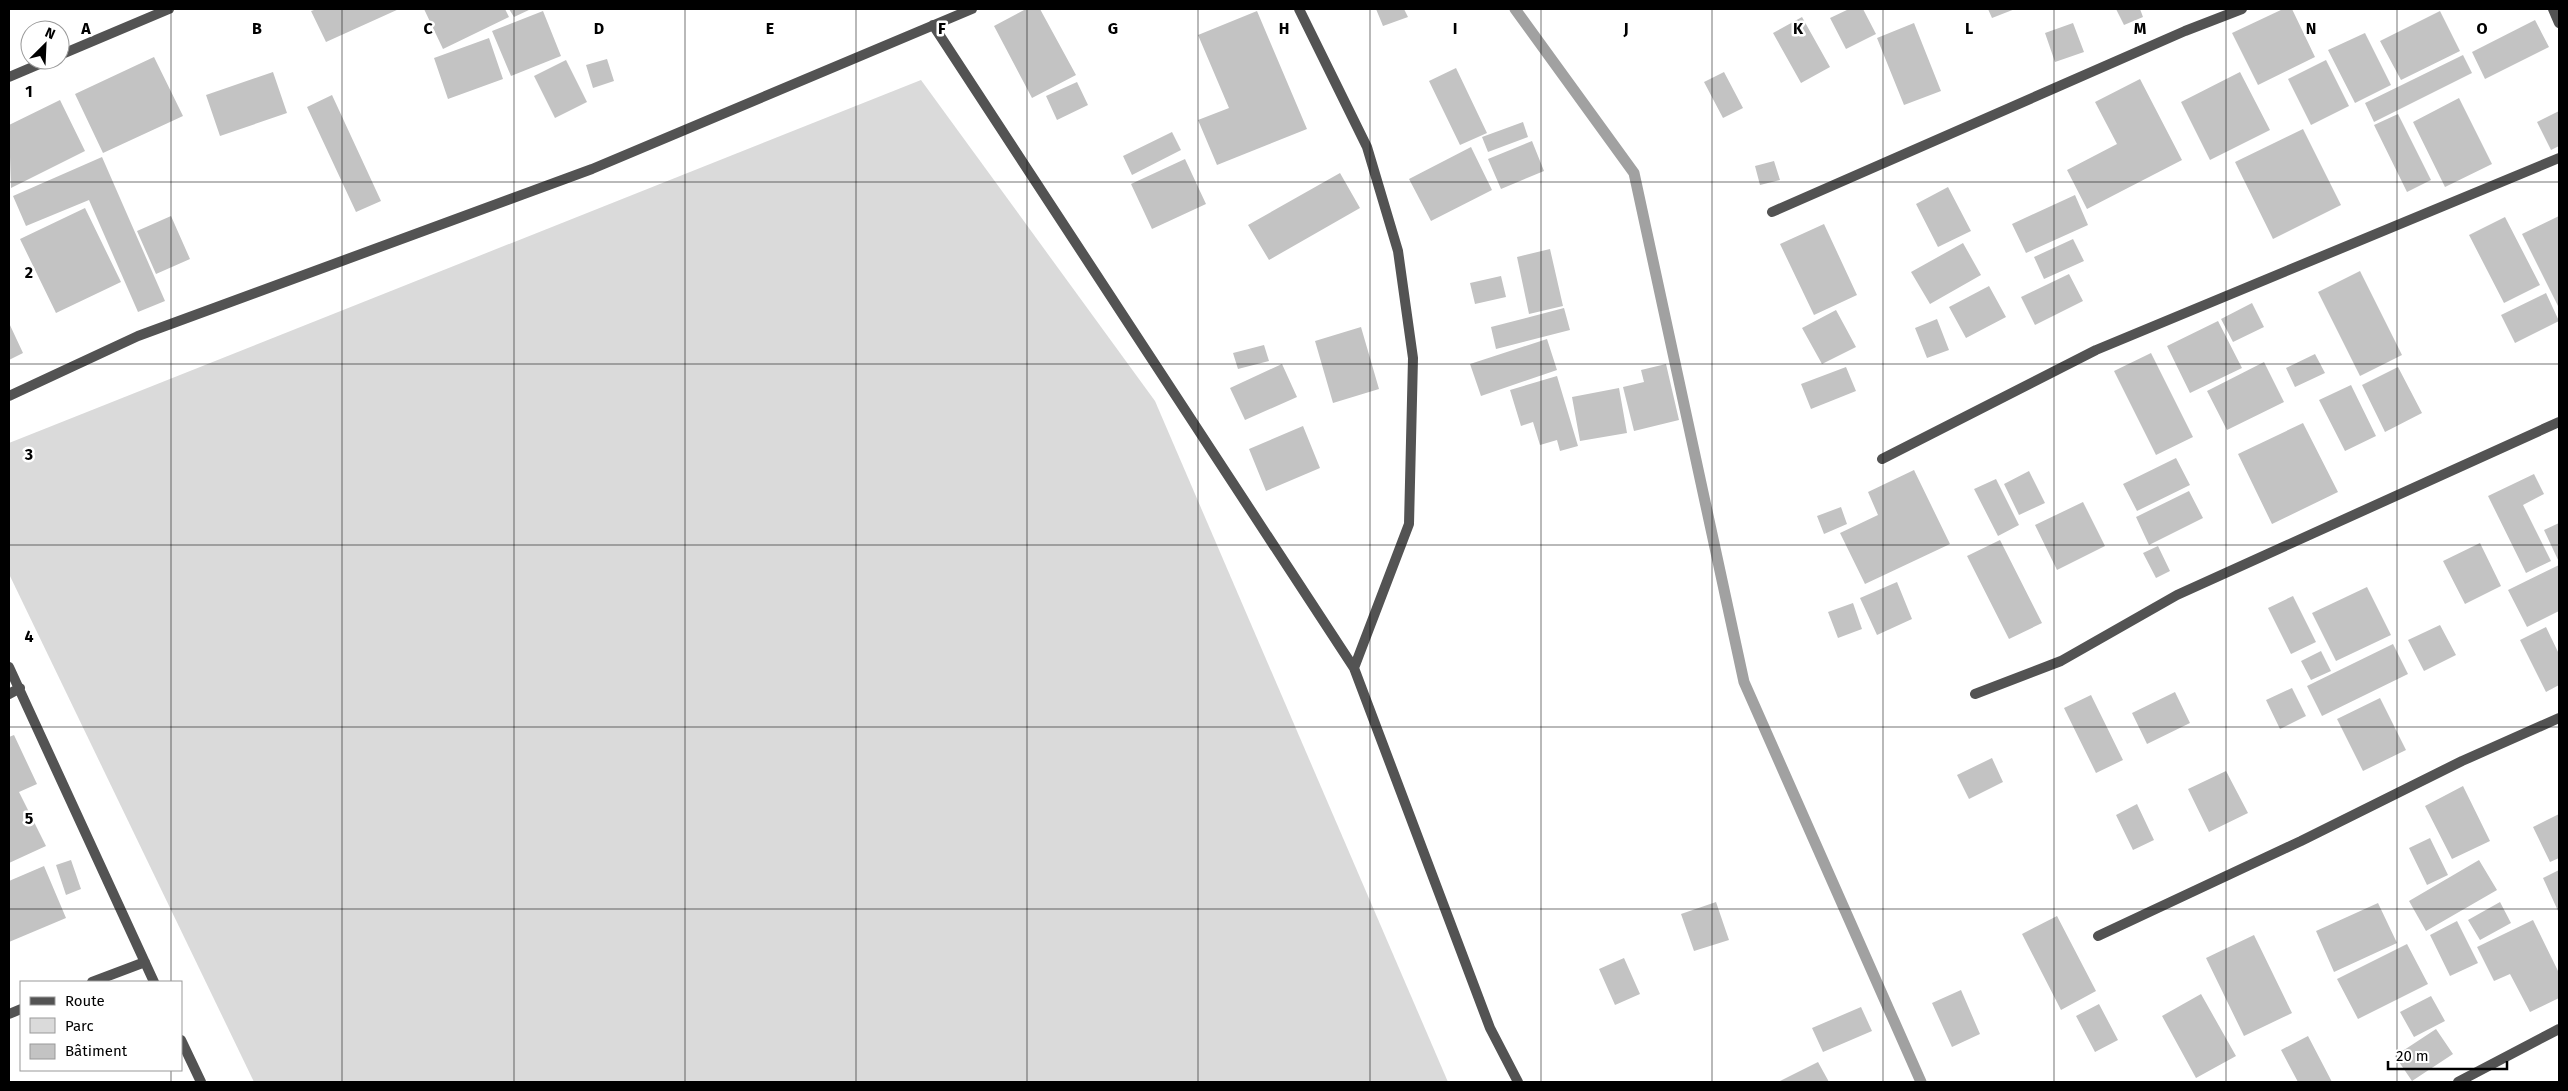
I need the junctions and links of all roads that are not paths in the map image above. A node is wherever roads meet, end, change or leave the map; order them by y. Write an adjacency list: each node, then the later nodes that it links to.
1 (169, 9): 8 (street)
2 (972, 9): 7 (street)
3 (1299, 9): 17 (street)
4 (2242, 9): 12 (street)
5 (2553, 9): 6 (street)
6 (2559, 24)
7 (933, 25): 13 (street); 17 (street)
8 (70, 51)
9 (25, 70): 10 (street)
10 (9, 77)
11 (2559, 158): 15 (street)
12 (1772, 212)
13 (9, 396)
14 (2559, 422): 20 (street)
15 (1882, 459)
16 (9, 667): 18 (street)
17 (1354, 668): 29 (street)
18 (20, 688): 19 (street); 23 (street)
19 (9, 694)
20 (1975, 694)
21 (2559, 718): 22 (street)
22 (2098, 936)
23 (145, 962): 24 (street); 25 (street)
24 (95, 981)
25 (154, 981)
26 (2559, 1029): 30 (street)
27 (182, 1042): 28 (street)
28 (201, 1082)
29 (1518, 1082)
30 (2458, 1082)

